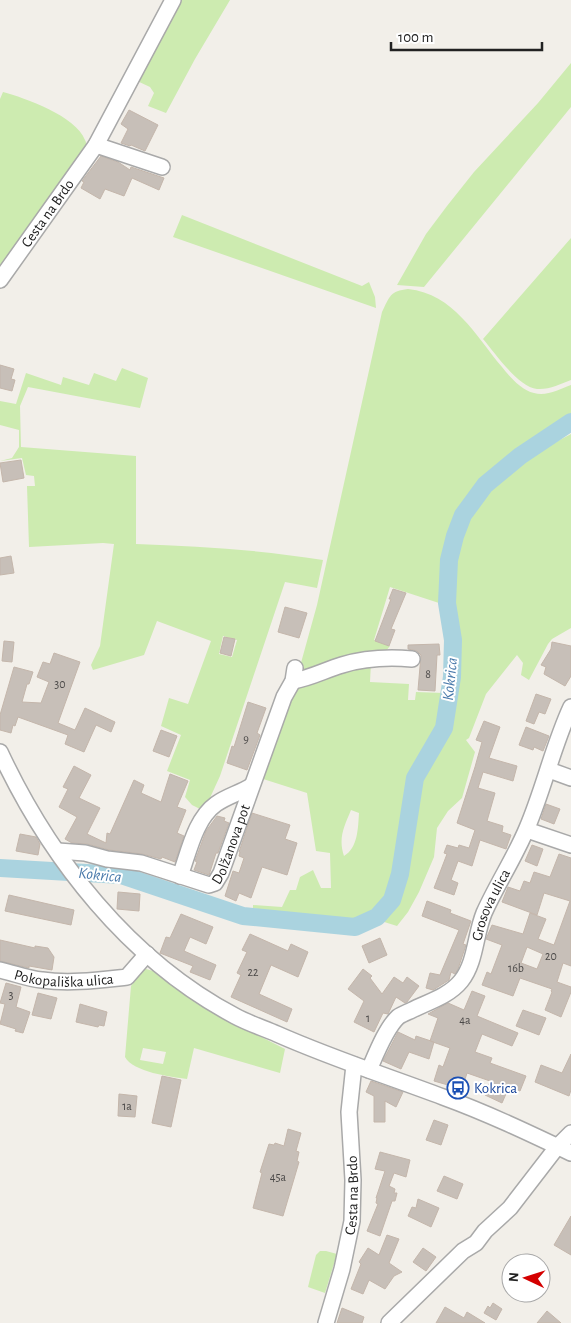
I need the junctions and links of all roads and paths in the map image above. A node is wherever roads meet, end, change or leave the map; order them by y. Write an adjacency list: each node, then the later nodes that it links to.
1 (173, 0): 2 (street, Cesta na Brdo)
2 (96, 145): 3 (street); 4 (street, Cesta na Brdo)
3 (162, 167)
4 (0, 280)
5 (412, 659): 10 (street, Dolžanova pot)
6 (571, 707): 8 (street, Grosova ulica)
7 (0, 752): 13 (street)
8 (549, 770): 9 (street); 11 (street, Grosova ulica)
9 (571, 778)
10 (251, 786): 14 (street); 14 (street, Dolžanova pot)
11 (527, 830): 12 (street); 17 (street, Grosova ulica)
12 (571, 845)
13 (58, 851): 14 (street, Dolžanova pot); 15 (street)
14 (180, 876)
15 (147, 954): 16 (street, Pokopališka ulica); 17 (street)
16 (0, 970)
17 (361, 1067): 19 (street); 21 (street, Cesta na Brdo)
18 (571, 1133): 19 (street)
19 (557, 1146): 20 (street); 22 (street)
20 (571, 1153)
21 (326, 1323)
22 (390, 1323)

